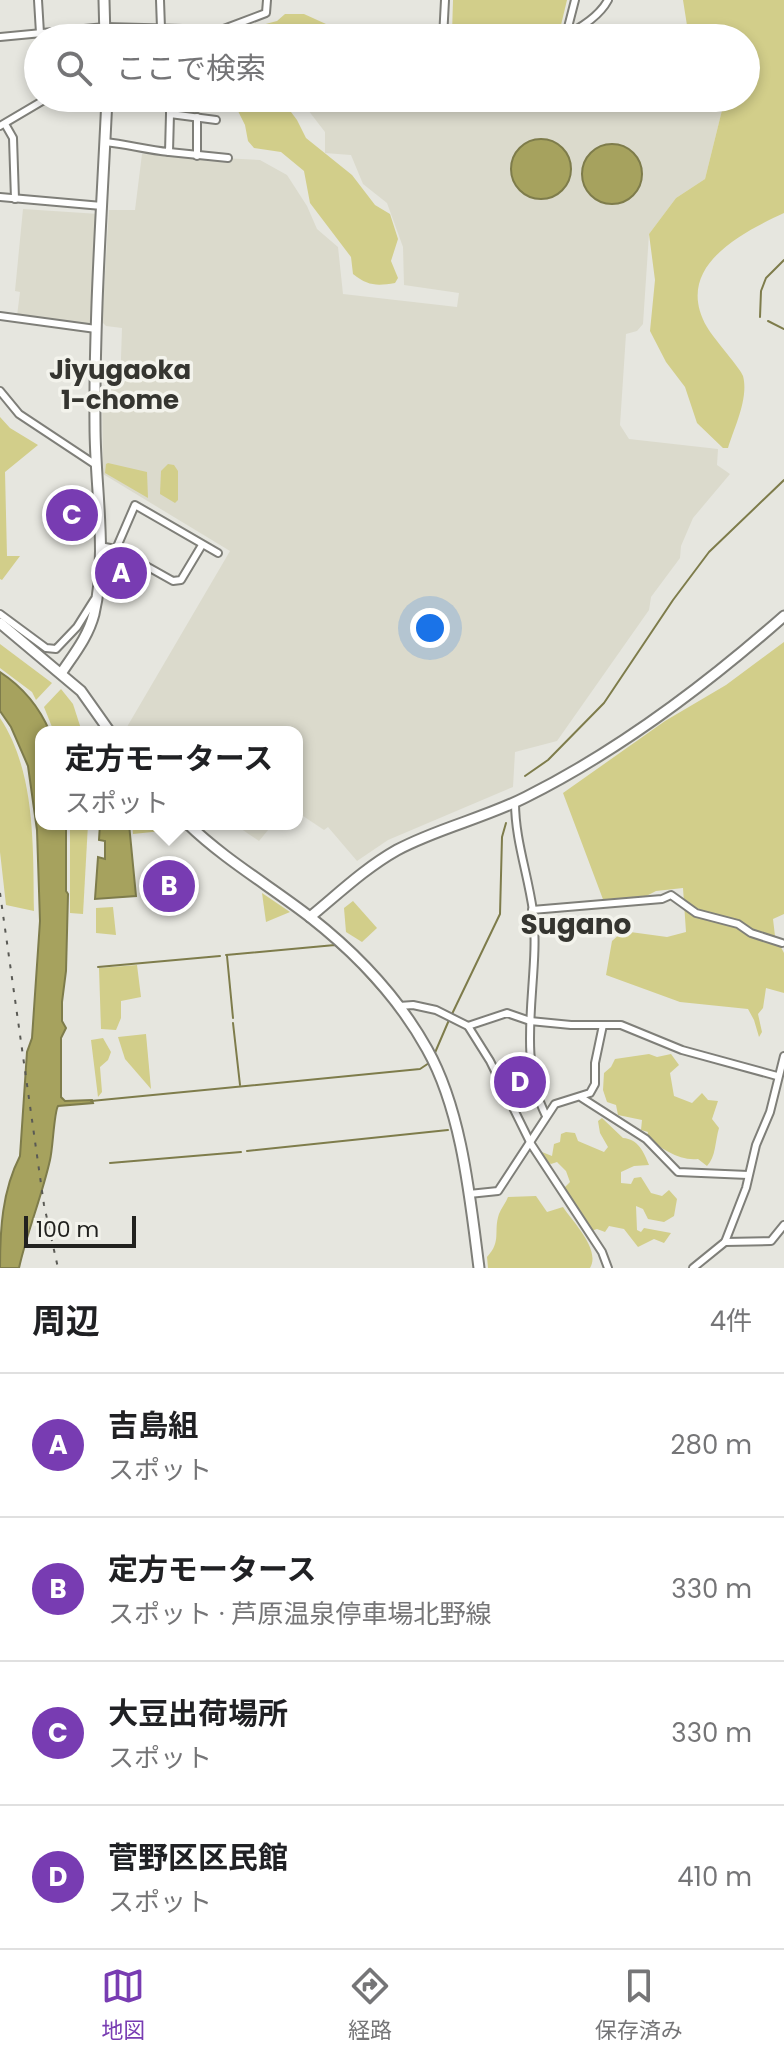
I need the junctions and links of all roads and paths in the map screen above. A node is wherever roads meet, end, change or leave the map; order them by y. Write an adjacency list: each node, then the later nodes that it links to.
1 (38, 0): 8 (street)
2 (104, 0): 9 (main road)
3 (160, 0): 10 (street)
4 (267, 0): 11 (street)
5 (445, 0): 12 (street)
6 (575, 0): 13 (street)
7 (608, 0): 14 (street)
8 (39, 24)
9 (105, 24)
10 (161, 24)
11 (237, 24)
12 (444, 24)
13 (567, 24)
14 (580, 24)
15 (24, 35): 16 (street)
16 (0, 37)
17 (24, 112): 22 (street)
18 (106, 112): 23 (main road)
19 (170, 114): 20 (street); 24 (street)
20 (197, 117): 21 (street); 25 (street)
21 (216, 120)
22 (2, 125): 28 (street)
23 (105, 142): 24 (street); 29 (main road)
24 (169, 152): 25 (street)
25 (197, 156): 26 (street)
26 (228, 158)
27 (0, 197): 28 (street)
28 (15, 199): 29 (street)
29 (102, 206): 31 (main road)
30 (0, 316): 31 (street)
31 (96, 329): 33 (main road)
32 (0, 391): 33 (street)
33 (96, 465): 35 (main road)
34 (202, 545): 36 (street); 36 (street); 37 (street)
35 (99, 546): 36 (street); 38 (main road)
36 (116, 549)
37 (218, 553)
38 (96, 597): 39 (street); 42 (main road)
39 (0, 614)
40 (784, 616): 44 (main road)
41 (0, 623): 42 (main road)
42 (62, 672): 43 (main road)
43 (106, 726)
44 (515, 802): 46 (street); 47 (main road)
45 (196, 830): 47 (main road)
46 (532, 910): 48 (street); 50 (street)
47 (310, 917): 49 (main road)
48 (782, 943)
49 (399, 1006): 52 (street); 59 (main road)
50 (530, 1021): 51 (street); 52 (street); 56 (street)
51 (603, 1025): 54 (street); 55 (street)
52 (468, 1026): 57 (street)
53 (784, 1056): 54 (street)
54 (777, 1076): 58 (street)
55 (582, 1098): 56 (street); 58 (street)
56 (546, 1116): 57 (street)
57 (531, 1144): 59 (street); 64 (street)
58 (748, 1175): 61 (street)
59 (469, 1194): 63 (main road)
60 (784, 1225): 61 (street)
61 (725, 1242): 62 (street)
62 (694, 1266): 65 (street)
63 (479, 1268)
64 (608, 1268)
65 (686, 1268)

